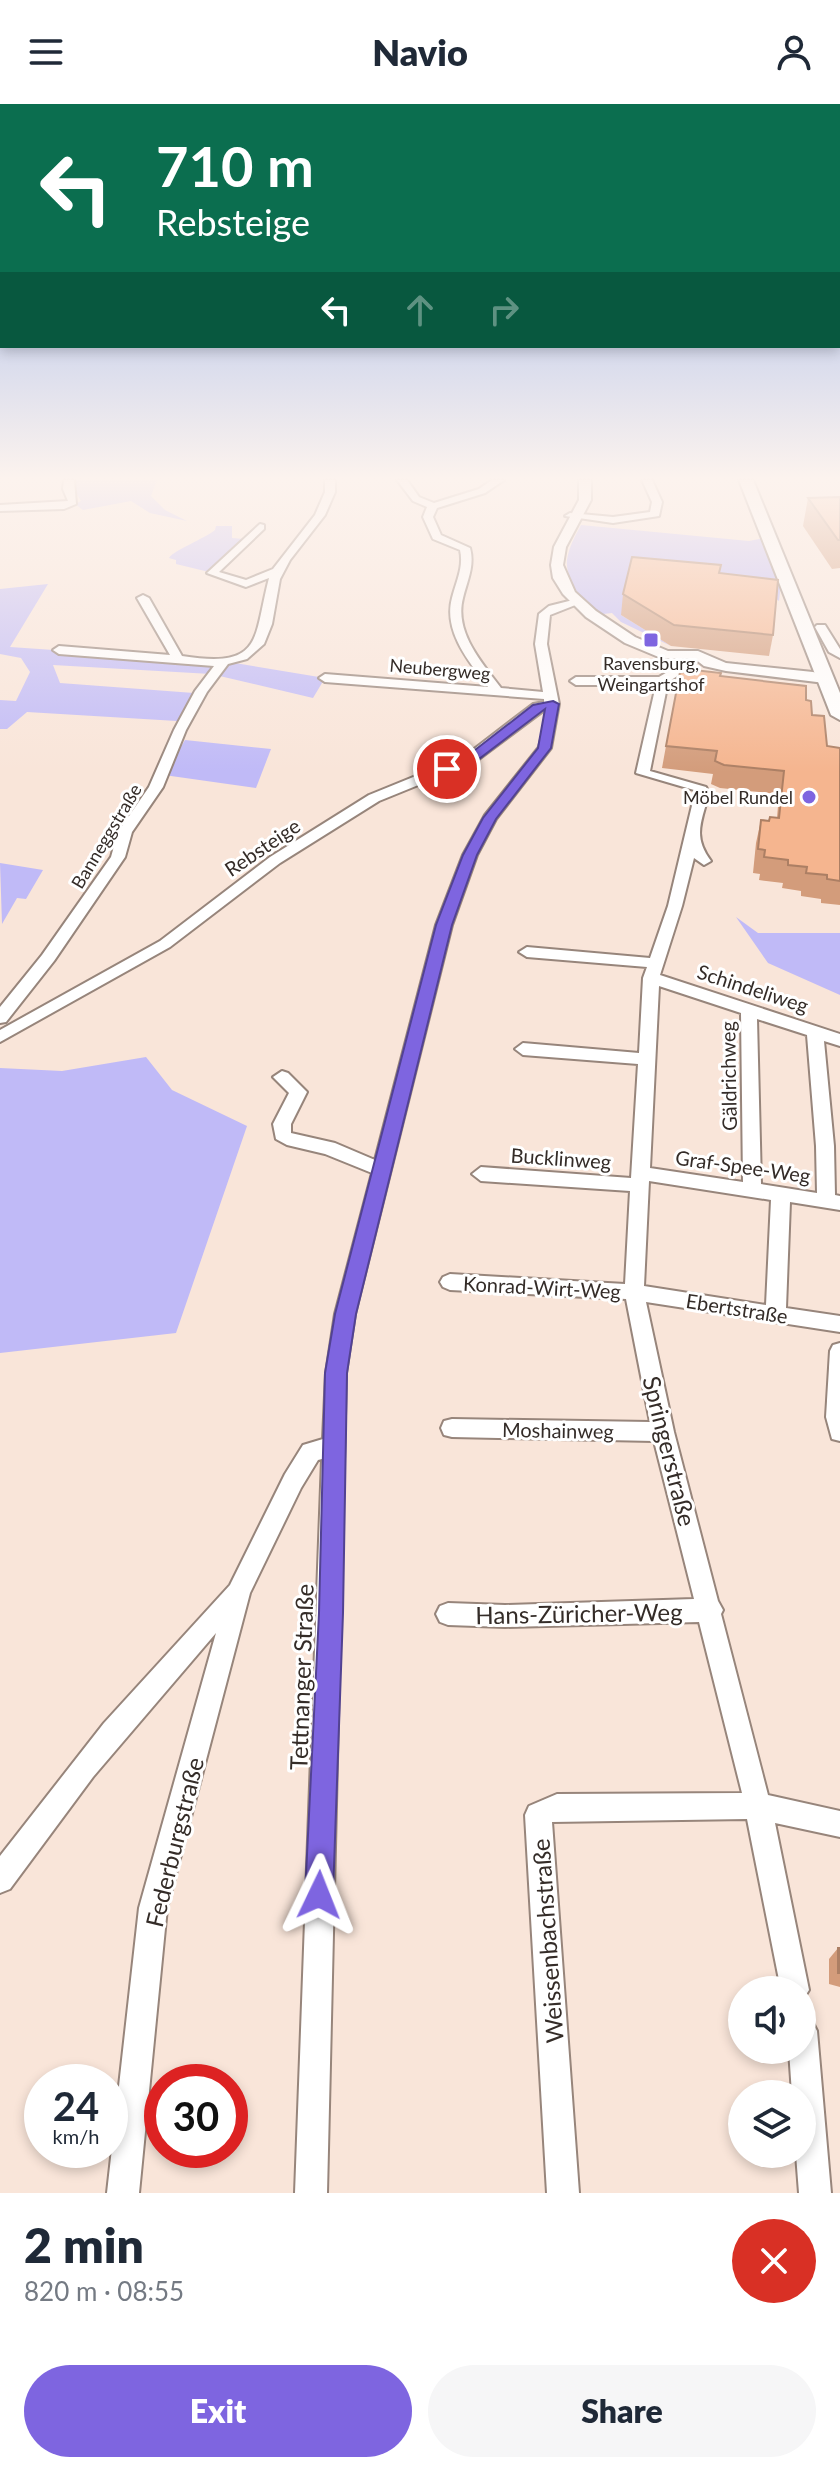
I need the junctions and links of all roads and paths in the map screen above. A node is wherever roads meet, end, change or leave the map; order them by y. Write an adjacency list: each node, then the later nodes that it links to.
1 (226, 577): 2 (street)
2 (262, 577)
3 (276, 577): 14 (street)
4 (463, 577): 21 (street)
5 (561, 577): 8 (street)
6 (786, 577): 10 (main road)
7 (143, 598): 13 (street)
8 (577, 602): 15 (street); 22 (street, Tettnanger Straße)
9 (821, 627): 12 (street)
10 (815, 648): 17 (street); 20 (main road)
11 (59, 650): 13 (street)
12 (840, 654)
13 (178, 659): 14 (street)
14 (224, 661): 29 (street, Banneggstraße)
15 (679, 663): 17 (street); 19 (street)
16 (325, 678): 21 (street, Neubergweg)
17 (781, 678): 20 (street); 23 (street)
18 (576, 681): 19 (street)
19 (662, 681): 24 (street, Springerstraße)
20 (834, 681): 23 (main road)
21 (498, 692): 22 (street, Neubergweg)
22 (552, 700): 31 (street, Rebsteige); 36 (street, Tettnanger Straße)
23 (838, 711)
24 (690, 842): 25 (street); 27 (street, Springerstraße)
25 (704, 861)
26 (527, 952): 27 (street, Schindeliweg)
27 (653, 970): 28 (street, Schindeliweg); 34 (street, Springerstraße)
28 (749, 1009): 30 (street, Schindeliweg); 39 (street, Gäldrichweg)
29 (0, 1018)
30 (815, 1032): 32 (street, Schindeliweg); 41 (street)
31 (0, 1037)
32 (840, 1040)
33 (523, 1049): 34 (street)
34 (647, 1059): 38 (street, Springerstraße)
35 (282, 1077): 36 (street)
36 (381, 1168): 50 (street, Tettnanger Straße)
37 (481, 1174): 38 (street, Bucklinweg)
38 (639, 1179): 39 (street, Graf-Spee-Weg); 43 (street, Springerstraße)
39 (752, 1190): 40 (street, Graf-Spee-Weg)
40 (781, 1194): 41 (street, Graf-Spee-Weg); 44 (street)
41 (833, 1202)
42 (450, 1282): 43 (street, Konrad-Wirt-Weg)
43 (634, 1292): 44 (street, Ebertstraße); 48 (street, Springerstraße)
44 (776, 1314): 45 (street, Ebertstraße)
45 (840, 1324)
46 (840, 1351): 49 (street)
47 (452, 1428): 48 (street, Moshainweg)
48 (663, 1432): 52 (street, Springerstraße)
49 (840, 1432)
50 (334, 1446): 51 (street, Federburgstraße); 60 (street, Tettnanger Straße)
51 (239, 1591): 56 (street, Federburgstraße); 59 (street, Federburgstraße)
52 (711, 1610): 53 (street, Hans-Züricher-Weg); 54 (street, Springerstraße)
53 (448, 1614)
54 (758, 1806): 55 (street); 57 (street, Springerstraße); 61 (street, Weissenbachstraße)
55 (840, 1824)
56 (0, 1879)
57 (792, 1976)
58 (805, 2064): 62 (street)
59 (123, 2193)
60 (311, 2193)
61 (563, 2193)
62 (815, 2193)

